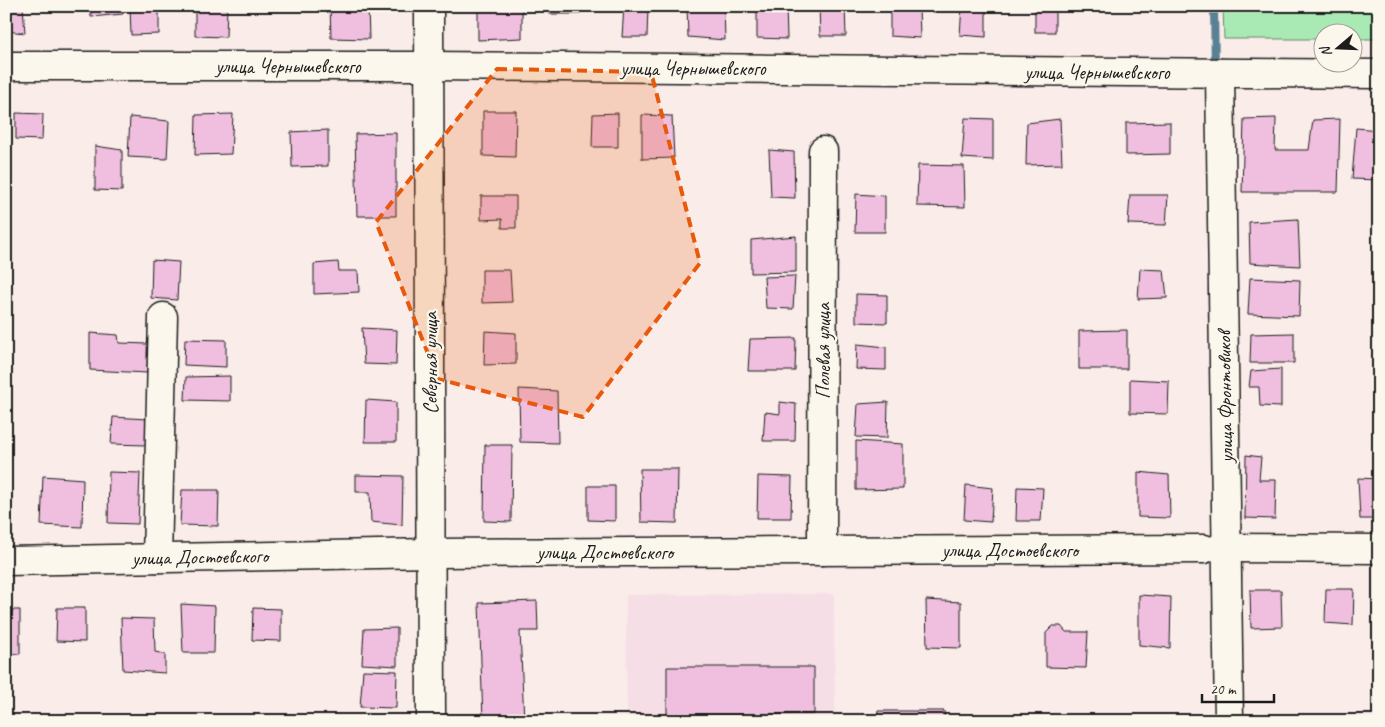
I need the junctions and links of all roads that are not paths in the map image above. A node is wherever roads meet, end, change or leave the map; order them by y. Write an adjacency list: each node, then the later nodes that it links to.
1 (429, 6): 3 (street, Северная улица)
2 (6, 66): 3 (street, улица Чернышевского)
3 (429, 66): 4 (street, улица Чернышевского); 11 (street, Северная улица)
4 (1220, 72): 5 (street, улица Чернышевского); 8 (street, улица Фронтовиков)
5 (1379, 74)
6 (823, 151): 10 (street, Полевая улица)
7 (163, 317): 12 (street)
8 (1217, 548): 9 (street, улица Достоевского); 10 (street, улица Достоевского); 15 (street, улица Фронтовиков)
9 (1379, 549)
10 (822, 550): 11 (street, улица Достоевского)
11 (431, 553): 12 (street, улица Достоевского); 14 (street, Северная улица)
12 (157, 558): 13 (street, улица Достоевского)
13 (6, 561)
14 (431, 721)
15 (1229, 721)

